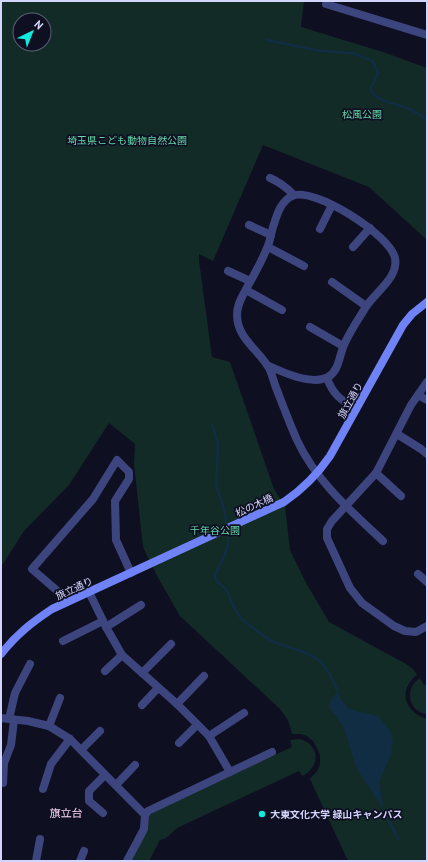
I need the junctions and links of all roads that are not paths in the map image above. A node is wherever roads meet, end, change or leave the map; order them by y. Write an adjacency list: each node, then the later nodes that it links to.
1 (327, 1): 2 (street)
2 (427, 35)
3 (270, 178): 4 (street)
4 (294, 195): 5 (street); 9 (street)
5 (332, 205): 7 (street); 8 (street)
6 (249, 225): 9 (street)
7 (370, 228): 11 (street); 18 (street)
8 (320, 229)
9 (271, 235): 10 (street)
10 (268, 247): 12 (street); 14 (street)
11 (354, 247)
12 (304, 266)
13 (228, 271): 14 (street)
14 (250, 281): 16 (street)
15 (332, 282): 18 (street)
16 (246, 290): 19 (street); 22 (street)
17 (427, 302): 27 (street, 旗立通り)
18 (366, 306): 21 (street)
19 (282, 310)
20 (310, 327): 21 (street)
21 (343, 346): 23 (street)
22 (268, 365): 23 (street); 31 (street)
23 (327, 378): 27 (street)
24 (427, 382): 25 (street)
25 (418, 395): 26 (street); 28 (street)
26 (427, 400)
27 (356, 409): 31 (street, 旗立通り)
28 (396, 434): 29 (street); 30 (street)
29 (427, 454)
30 (376, 473): 32 (street); 34 (street)
31 (318, 474): 33 (street, 旗立通り); 34 (street)
32 (401, 496)
33 (284, 502): 36 (street, 松の木橋)
34 (346, 507): 35 (street); 44 (street)
35 (383, 542)
36 (167, 556): 37 (street, 旗立通り)
37 (131, 573): 40 (street, 旗立通り); 41 (street)
38 (418, 574): 39 (street)
39 (427, 582)
40 (89, 592): 41 (street, 旗立通り); 43 (street)
41 (69, 601): 47 (street, 旗立通り)
42 (141, 605): 43 (street)
43 (104, 624): 45 (street); 48 (street)
44 (427, 626)
45 (63, 640)
46 (171, 644): 51 (street)
47 (1, 654)
48 (122, 655): 50 (street); 51 (street)
49 (30, 664): 58 (street)
50 (105, 671)
51 (142, 672): 53 (street)
52 (204, 676): 55 (street)
53 (158, 688): 55 (street); 56 (street)
54 (60, 698): 60 (street)
55 (177, 704): 59 (street)
56 (142, 705)
57 (244, 713): 62 (street)
58 (8, 719): 60 (street); 70 (street)
59 (197, 725): 62 (street); 64 (street)
60 (49, 726): 63 (street)
61 (100, 731): 65 (street)
62 (208, 736): 68 (street)
63 (70, 739): 65 (street); 72 (street)
64 (179, 743)
65 (81, 750): 69 (street)
66 (272, 752): 68 (street)
67 (135, 765): 71 (street)
68 (230, 772): 74 (street)
69 (105, 775): 71 (street); 73 (street)
70 (3, 783)
71 (116, 785): 74 (street)
72 (44, 789)
73 (103, 813)
74 (146, 815): 79 (street)
75 (40, 839): 77 (street)
76 (84, 851): 78 (street)
77 (36, 861)
78 (80, 861)
79 (127, 861)

